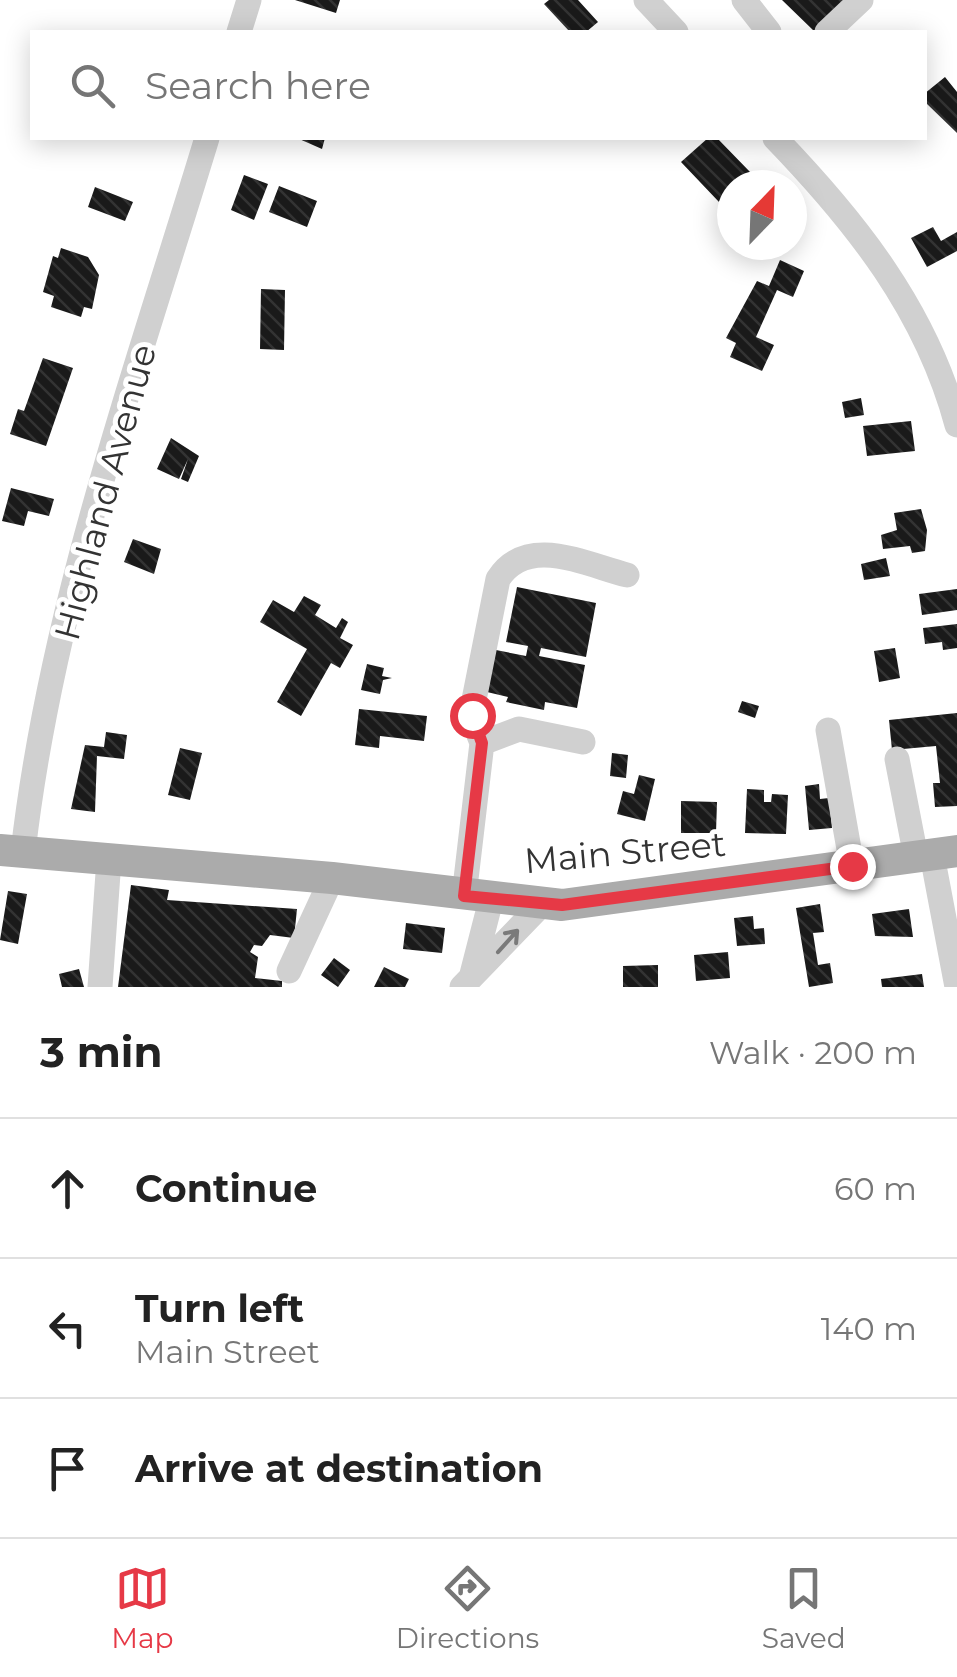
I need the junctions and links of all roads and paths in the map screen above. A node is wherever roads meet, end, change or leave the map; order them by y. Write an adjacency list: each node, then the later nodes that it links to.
1 (249, 0): 5 (street)
2 (646, 0): 6 (street)
3 (744, 0): 7 (street)
4 (861, 0): 8 (street)
5 (240, 30)
6 (674, 30)
7 (768, 30)
8 (829, 30)
9 (206, 140): 17 (street, Highland Avenue)
10 (777, 140): 11 (street)
11 (957, 425)
12 (627, 574): 15 (street)
13 (828, 730): 20 (street)
14 (583, 742): 15 (street)
15 (482, 743): 22 (street)
16 (897, 759): 18 (street)
17 (12, 851): 19 (main road, Main Street)
18 (935, 854): 20 (main road, Main Street); 27 (street)
19 (109, 859): 21 (main road, Main Street); 26 (street)
20 (852, 866): 23 (main road, Main Street)
21 (332, 878): 22 (main road, Main Street); 24 (street)
22 (478, 898): 23 (main road, Main Street); 25 (street)
23 (541, 905): 25 (street, one-way to 23)
24 (289, 971)
25 (467, 980)
26 (100, 987)
27 (956, 987)

